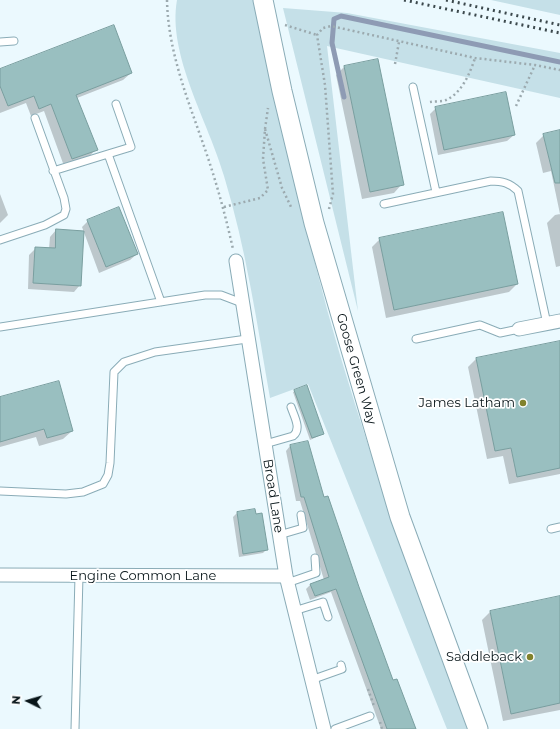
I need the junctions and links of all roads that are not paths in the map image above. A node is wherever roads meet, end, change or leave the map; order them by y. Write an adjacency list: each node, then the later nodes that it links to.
1 (266, 12): 39 (main road, Goose Green Way)
2 (14, 41): 3 (lane)
3 (0, 42)
4 (413, 87): 9 (lane)
5 (116, 104): 7 (lane)
6 (35, 118): 8 (lane)
7 (108, 154): 8 (lane); 13 (lane)
8 (54, 171): 11 (lane)
9 (436, 192): 10 (lane); 15 (lane)
10 (384, 204)
11 (0, 240)
12 (236, 261): 14 (street, Broad Lane)
13 (161, 302): 14 (lane); 16 (lane)
14 (242, 303): 18 (street, Broad Lane)
15 (554, 322): 17 (street)
16 (0, 326)
17 (519, 329): 19 (lane)
18 (247, 339): 21 (street, Broad Lane); 22 (lane)
19 (416, 339)
20 (291, 407): 21 (lane)
21 (265, 444): 26 (street, Broad Lane)
22 (0, 491)
23 (301, 515): 26 (lane)
24 (560, 528): 25 (lane)
25 (552, 529)
26 (279, 535): 30 (street, Broad Lane)
27 (315, 558): 30 (lane)
28 (0, 575): 29 (street, Engine Common Lane)
29 (79, 576): 30 (street, Engine Common Lane); 36 (lane)
30 (287, 579): 31 (street, Broad Lane)
31 (294, 611): 32 (lane); 34 (street, Broad Lane)
32 (328, 616)
33 (341, 665): 34 (lane)
34 (311, 680): 37 (street, Broad Lane)
35 (370, 716): 38 (lane)
36 (76, 729)
37 (324, 729)
38 (335, 729)
39 (478, 729)

